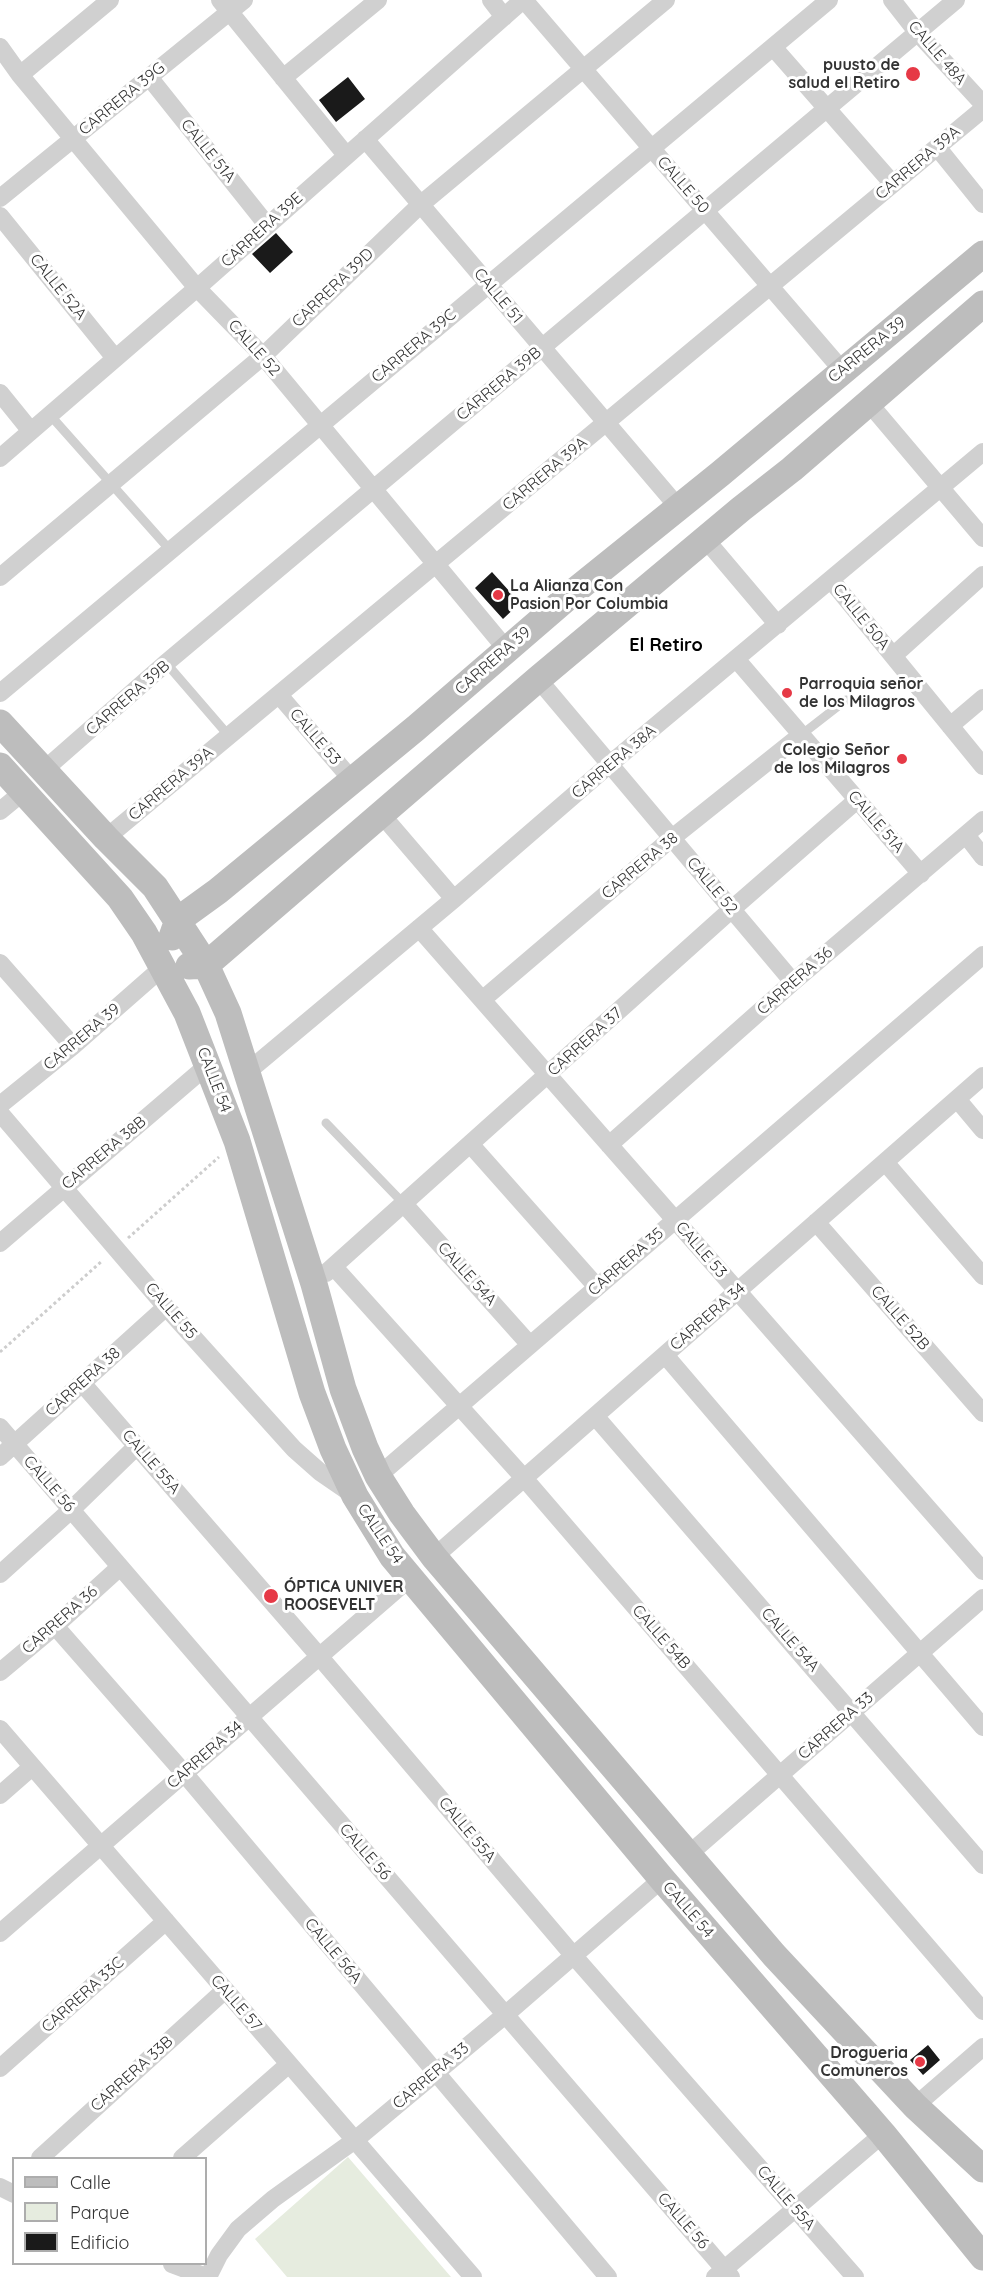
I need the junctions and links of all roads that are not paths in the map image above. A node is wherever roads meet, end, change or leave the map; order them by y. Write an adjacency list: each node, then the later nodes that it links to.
1 (110, 0): 16 (street)
2 (244, 0): 10 (street, CARRERA 39G)
3 (378, 0): 18 (street)
4 (491, 0): 11 (street)
5 (524, 0): 11 (street, CARRERA 39E); 15 (street, CALLE 50)
6 (666, 0): 15 (street, CARRERA 39D)
7 (829, 0): 14 (street, CARRERA 39C)
8 (892, 0): 12 (street, CALLE 48A)
9 (956, 0): 12 (street, CARRERA 39B)
10 (224, 6): 17 (street, CARRERA 39G); 18 (street)
11 (504, 16): 23 (street, CARRERA 39E)
12 (917, 32): 19 (street, CALLE 48A); 20 (street, CARRERA 39B)
13 (0, 47): 16 (street, CALLE 52)
14 (773, 47): 20 (street); 25 (street, CARRERA 39C)
15 (584, 69): 25 (street, CALLE 50); 30 (street, CARRERA 39D)
16 (20, 75): 22 (street, CALLE 52)
17 (149, 77): 22 (street, CARRERA 39G); 33 (street, CALLE 51A)
18 (283, 78): 26 (street)
19 (983, 104)
20 (825, 109): 27 (street); 31 (street, CARRERA 39B)
21 (983, 109): 24 (street, CARRERA 39A)
22 (73, 139): 28 (street, CARRERA 39G); 37 (street, CALLE 52)
23 (364, 139): 26 (street, CARRERA 39E); 30 (street, CALLE 51)
24 (937, 147): 27 (street, CARRERA 39A); 29 (street)
25 (652, 148): 31 (street, CALLE 50); 35 (street, CARRERA 39C)
26 (346, 155): 33 (street, CARRERA 39E)
27 (892, 184): 36 (street, CARRERA 39A)
28 (0, 198)
29 (983, 204)
30 (420, 205): 35 (street, CALLE 51); 40 (street, CARRERA 39D)
31 (705, 211): 36 (street, CALLE 50); 39 (street, CARRERA 39B)
32 (0, 216): 41 (street, CALLE 52A)
33 (267, 225): 37 (street, CARRERA 39E)
34 (983, 254): 42 (main road, CARRERA 39)
35 (488, 284): 39 (street, CALLE 51); 47 (street, CARRERA 39C)
36 (770, 286): 42 (street, CALLE 50); 46 (street, CARRERA 39A)
37 (197, 288): 40 (street, CALLE 52); 41 (street, CARRERA 39E)
38 (983, 304): 44 (main road)
39 (542, 348): 46 (street, CALLE 51); 56 (street, CARRERA 39B)
40 (263, 356): 47 (street, CALLE 52); 54 (street, CARRERA 39D)
41 (116, 358): 45 (street, CARRERA 39E)
42 (842, 370): 49 (main road, CARRERA 39)
43 (0, 393): 48 (street)
44 (868, 402): 52 (main road); 55 (street)
45 (50, 415): 48 (street, CARRERA 39E); 54 (lane)
46 (606, 423): 57 (street, CALLE 51); 62 (street, CARRERA 39A)
47 (320, 425): 56 (street, CALLE 52); 61 (street, CARRERA 39C)
48 (30, 430): 51 (street, CARRERA 39E)
49 (765, 435): 52 (main road); 53 (main road, CARRERA 39)
50 (983, 452): 55 (street, CARRERA 38A)
51 (0, 458)
52 (792, 469): 58 (main road)
53 (720, 474): 57 (main road, CARRERA 39); 58 (main road)
54 (112, 483): 61 (lane); 64 (street, CARRERA 39D)
55 (940, 487): 59 (street); 65 (street, CARRERA 38A)
56 (374, 489): 62 (street, CALLE 52); 70 (street, CARRERA 39B)
57 (678, 507): 67 (main road, CARRERA 39)
58 (741, 509): 60 (main road)
59 (983, 538)
60 (706, 540): 66 (street); 71 (main road)
61 (170, 550): 73 (street, CARRERA 39C)
62 (436, 564): 67 (street, CALLE 52); 74 (street, CARRERA 39A)
63 (983, 575): 68 (street)
64 (0, 577)
65 (831, 580): 66 (street, CARRERA 38A); 68 (street, CALLE 50A)
66 (778, 625): 69 (street, CARRERA 38A)
67 (507, 650): 72 (main road, CARRERA 39)
68 (893, 656): 79 (street, CALLE 50A)
69 (737, 660): 81 (street, CALLE 51A); 84 (street, CARRERA 38A)
70 (166, 663): 82 (lane); 87 (street, CARRERA 39B)
71 (538, 679): 77 (main road); 84 (street, CALLE 52)
72 (471, 681): 77 (main road); 80 (main road, CARRERA 39)
73 (0, 693)
74 (279, 695): 82 (street, CARRERA 39A); 88 (street, CALLE 53)
75 (983, 699): 79 (street)
76 (846, 700): 81 (lane)
77 (495, 718): 83 (main road)
78 (0, 723): 87 (main road, CALLE 54)
79 (950, 726): 86 (street, CALLE 50A)
80 (416, 728): 83 (main road); 88 (main road, CARRERA 39)
81 (801, 735): 90 (street, CALLE 51A); 96 (street, CARRERA 38)
82 (229, 736): 95 (street, CARRERA 39A)
83 (442, 762): 92 (main road)
84 (610, 764): 96 (street, CALLE 52); 101 (street, CARRERA 38A)
85 (0, 766): 89 (main road, CALLE 54)
86 (983, 766)
87 (44, 770): 95 (main road, CALLE 54)
88 (352, 780): 100 (main road, CARRERA 39)
89 (23, 792): 91 (street); 109 (main road, CALLE 54)
90 (857, 800): 98 (street, CALLE 51A); 102 (street, CARRERA 37)
91 (0, 811)
92 (382, 815): 101 (street); 105 (main road)
93 (983, 820): 94 (street, CARRERA 36)
94 (966, 835): 97 (street); 98 (street, CARRERA 36)
95 (106, 838): 99 (main road, CALLE 54)
96 (672, 838): 102 (street, CALLE 52); 111 (street, CARRERA 38)
97 (983, 856)
98 (921, 874): 110 (street, CARRERA 36)
99 (155, 887): 100 (main road); 103 (main road, CALLE 54)
100 (218, 891): 103 (main road, CARRERA 39)
101 (454, 899): 104 (street, CARRERA 38A)
102 (732, 909): 110 (street, CALLE 52); 116 (street, CARRERA 37)
103 (178, 920): 108 (main road, CALLE 54); 109 (main road)
104 (419, 928): 111 (street, CALLE 53); 115 (street, CARRERA 38A)
105 (240, 936): 108 (main road); 112 (main road)
106 (983, 955): 128 (street, CARRERA 35)
107 (0, 963): 113 (street)
108 (206, 965): 109 (main road); 112 (main road, CALLE 54)
109 (163, 967): 113 (street, CARRERA 39); 114 (main road, CALLE 54)
110 (794, 982): 124 (street, CARRERA 36)
111 (482, 1000): 116 (street, CALLE 53)
112 (228, 1013): 115 (main road, CALLE 54)
113 (72, 1046): 119 (street, CARRERA 39)
114 (209, 1064): 126 (street, CARRERA 38B); 149 (main road, CALLE 54)
115 (246, 1073): 133 (main road, CALLE 54)
116 (548, 1076): 123 (street, CARRERA 37); 124 (street, CALLE 53)
117 (983, 1076): 118 (street, CARRERA 34)
118 (957, 1099): 122 (street); 125 (street, CARRERA 34)
119 (0, 1105)
120 (0, 1113): 126 (street, CALLE 55)
121 (326, 1123): 127 (lane)
122 (983, 1130)
123 (471, 1145): 127 (street, CARRERA 37); 134 (street)
124 (609, 1145): 128 (street, CALLE 53)
125 (885, 1162): 129 (street, CARRERA 34); 132 (street)
126 (64, 1188): 130 (street, CARRERA 38B); 136 (street, CALLE 55)
127 (404, 1204): 131 (street, CARRERA 37); 137 (street, CALLE 54A)
128 (675, 1220): 134 (street, CARRERA 35); 135 (street, CALLE 53)
129 (816, 1222): 135 (street, CARRERA 34); 141 (street, CALLE 52B)
130 (0, 1242)
131 (334, 1267): 133 (street, CARRERA 37); 140 (street, CALLE 54B)
132 (983, 1276)
133 (314, 1284): 147 (main road, CALLE 54)
134 (597, 1287): 137 (street, CARRERA 35)
135 (737, 1291): 138 (street, CARRERA 34); 153 (street, CALLE 53)
136 (166, 1307): 139 (street, CARRERA 38); 149 (street, CALLE 55)
137 (530, 1345): 140 (street, CARRERA 35)
138 (664, 1355): 142 (street, CARRERA 34); 158 (street)
139 (82, 1383): 144 (street, CARRERA 38); 145 (street, CALLE 55A)
140 (460, 1405): 147 (street, CARRERA 35); 148 (street, CALLE 54B)
141 (983, 1413)
142 (595, 1416): 148 (street, CARRERA 34); 161 (street, CALLE 54A)
143 (0, 1427): 144 (street, CALLE 56)
144 (14, 1444): 146 (street, CARRERA 38); 150 (street, CALLE 56)
145 (137, 1446): 150 (street); 159 (street, CALLE 55A)
146 (0, 1457)
147 (378, 1476): 151 (main road, CALLE 54)
148 (524, 1478): 151 (street, CARRERA 34); 167 (street, CALLE 54B)
149 (355, 1496): 155 (main road, CALLE 54)
150 (71, 1510): 152 (street, CALLE 56); 154 (street)
151 (434, 1557): 170 (main road, CALLE 54)
152 (120, 1567): 157 (street, CARRERA 36); 162 (street, CALLE 56)
153 (983, 1571)
154 (0, 1574)
155 (410, 1578): 159 (street, CARRERA 34); 172 (main road, CALLE 54)
156 (983, 1598): 158 (street, CARRERA 33)
157 (55, 1626): 160 (street, CARRERA 36); 166 (street, CALLE 56A)
158 (920, 1654): 161 (street, CARRERA 33); 163 (street)
159 (320, 1656): 162 (street, CARRERA 34); 175 (street, CALLE 55A)
160 (0, 1672)
161 (852, 1712): 167 (street, CARRERA 33); 171 (street, CALLE 54A)
162 (249, 1717): 166 (street, CARRERA 34); 178 (street, CALLE 56)
163 (983, 1727)
164 (0, 1729): 165 (street, CALLE 57)
165 (32, 1767): 168 (street); 169 (street, CALLE 57)
166 (184, 1773): 169 (street, CARRERA 34); 182 (street, CALLE 56A)
167 (779, 1775): 170 (street, CARRERA 33); 177 (street, CALLE 54B)
168 (0, 1795)
169 (100, 1846): 173 (street, CALLE 57); 174 (street, CARRERA 34)
170 (688, 1855): 183 (main road, CALLE 54)
171 (983, 1865)
172 (662, 1879): 175 (street, CARRERA 33); 184 (main road, CALLE 54)
173 (166, 1921): 176 (street, CALLE 57); 181 (street, CARRERA 33C)
174 (0, 1933)
175 (573, 1955): 178 (street, CARRERA 33); 189 (street, CALLE 55A)
176 (225, 1990): 180 (street, CALLE 57); 186 (street, CARRERA 33B)
177 (983, 2011)
178 (505, 2015): 182 (street, CARRERA 33); 192 (street, CALLE 56)
179 (983, 2047): 183 (street)
180 (289, 2064): 185 (street, CALLE 57); 187 (street)
181 (0, 2068)
182 (435, 2073): 185 (street, CARRERA 33); 195 (street, CALLE 56A)
183 (915, 2106): 188 (main road, CALLE 54)
184 (883, 2134): 189 (street); 190 (main road, CALLE 54)
185 (355, 2140): 193 (street, CARRERA 33); 194 (street, CALLE 57)
186 (41, 2157)
187 (183, 2157)
188 (983, 2169)
189 (795, 2209): 192 (street); 196 (street, CALLE 55A)
190 (983, 2257)
191 (175, 2265): 193 (street)
192 (723, 2274)
193 (207, 2277)
194 (473, 2277)
195 (608, 2277)
196 (855, 2277)

